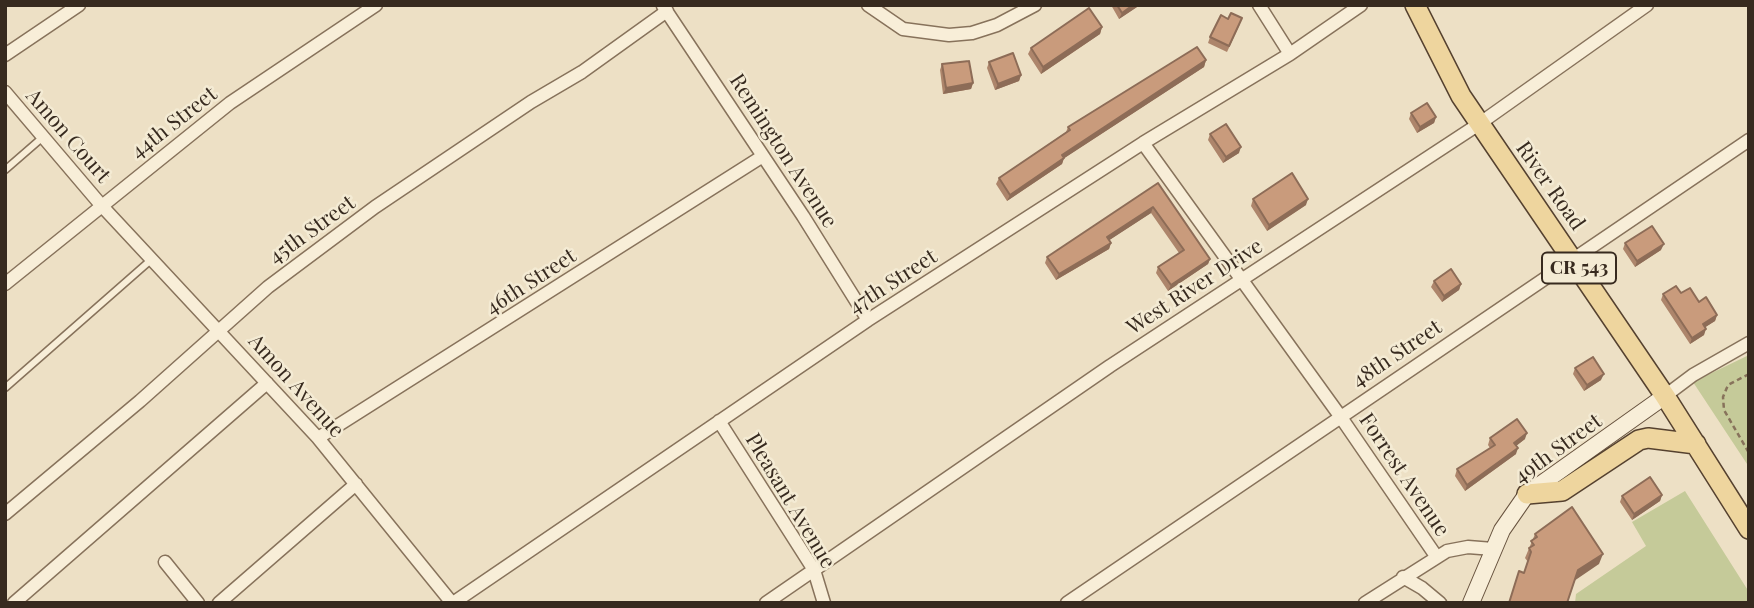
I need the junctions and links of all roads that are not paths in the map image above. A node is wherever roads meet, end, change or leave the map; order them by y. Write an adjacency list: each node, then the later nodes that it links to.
1 (79, 5): 11 (street)
2 (376, 5): 19 (street, 44th Street)
3 (868, 5): 4 (street)
4 (1035, 5)
5 (1259, 5): 10 (street)
6 (1361, 5): 10 (street, 47th Street)
7 (1415, 5): 13 (main road, River Road / CR 543)
8 (1647, 5): 13 (street, West River Drive)
9 (665, 8): 17 (street, Remington Avenue); 25 (street, 45th Street)
10 (1290, 54): 16 (street, 47th Street)
11 (5, 55)
12 (5, 92): 14 (street, Amon Court)
13 (1479, 124): 20 (main road, River Road / CR 543); 22 (street, West River Drive)
14 (43, 136): 18 (lane); 19 (street, Amon Court)
15 (1749, 140): 20 (street, 48th Street)
16 (1143, 143): 22 (street, Forrest Avenue); 24 (street, 47th Street)
17 (763, 156): 24 (street, Remington Avenue); 32 (street, 46th Street)
18 (5, 170)
19 (101, 205): 21 (street, Amon Avenue); 23 (street, 44th Street)
20 (1572, 257): 29 (main road, River Road / CR 543); 30 (street, 48th Street)
21 (152, 259): 25 (street, Amon Avenue); 28 (lane)
22 (1241, 280): 30 (street, Forrest Avenue); 41 (street, West River Drive)
23 (5, 284)
24 (868, 320): 31 (street, 47th Street)
25 (219, 330): 27 (street, Amon Avenue); 36 (street, 45th Street)
26 (1749, 343): 29 (street, 49th Street)
27 (267, 383): 32 (street, Amon Avenue); 43 (street)
28 (5, 388)
29 (1665, 396): 33 (main road, River Road / CR 543); 35 (main road, 49th Street)
30 (1340, 416): 39 (street, Forrest Avenue); 49 (street, 48th Street)
31 (719, 421): 41 (street, Pleasant Avenue); 46 (street, 47th Street)
32 (318, 438): 34 (street, Amon Avenue)
33 (1696, 444): 35 (main road); 37 (main road, River Road / CR 543)
34 (356, 484): 45 (street); 46 (street, Amon Avenue)
35 (1527, 494): 38 (main road, 49th Street)
36 (5, 514)
37 (1749, 529)
38 (1493, 549): 39 (street); 52 (main road, 49th Street)
39 (1436, 556): 42 (street)
40 (165, 562): 44 (street)
41 (814, 570): 47 (street, West River Drive); 48 (street, Pleasant Avenue)
42 (1403, 577): 50 (street); 51 (street)
43 (14, 603)
44 (198, 603)
45 (219, 603)
46 (452, 603)
47 (766, 603)
48 (824, 603)
49 (1068, 603)
50 (1365, 603)
51 (1440, 603)
52 (1471, 603)

